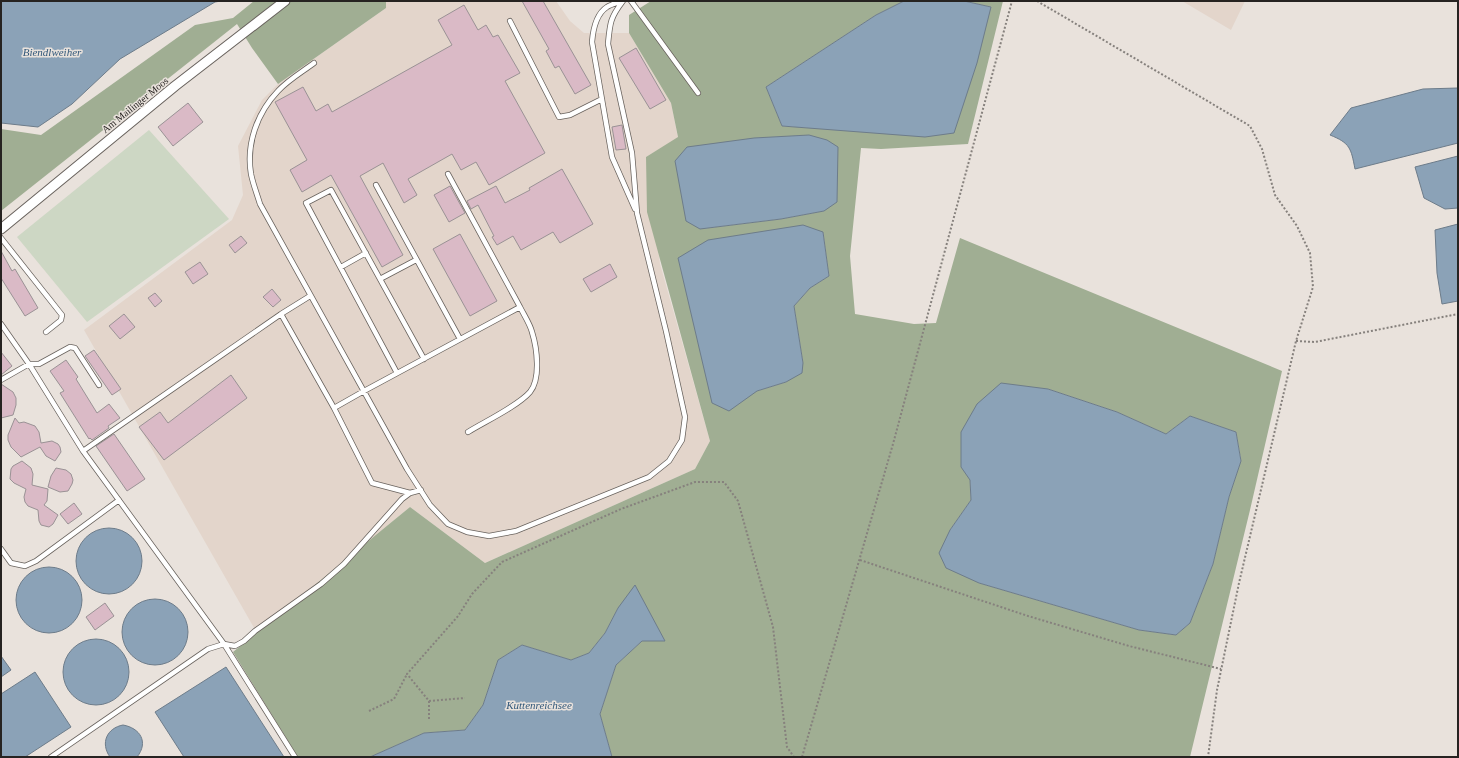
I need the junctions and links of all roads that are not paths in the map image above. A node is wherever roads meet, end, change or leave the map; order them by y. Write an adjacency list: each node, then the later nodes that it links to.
1 (285, 1): 11 (street, Am Mailinger Moos)
2 (623, 1): 7 (lane); 10 (lane)
3 (631, 1): 6 (lane)
4 (510, 21): 7 (lane)
5 (314, 63): 17 (lane)
6 (698, 93)
7 (602, 99): 10 (lane)
8 (448, 174): 18 (lane)
9 (376, 185): 14 (lane)
10 (636, 213): 32 (lane)
11 (1, 229)
12 (1, 238): 21 (lane)
13 (366, 253): 15 (lane); 15 (lane); 16 (lane)
14 (416, 260): 16 (lane); 22 (lane)
15 (341, 267): 25 (lane)
16 (380, 279): 23 (lane)
17 (310, 296): 19 (lane); 28 (lane)
18 (520, 308): 22 (lane); 30 (lane)
19 (282, 314): 29 (lane); 31 (lane)
20 (1, 324): 24 (lane)
21 (46, 332)
22 (460, 340): 23 (lane)
23 (424, 359): 25 (lane)
24 (28, 364): 26 (lane); 27 (lane); 31 (lane)
25 (396, 373): 28 (lane)
26 (1, 380)
27 (99, 385)
28 (364, 391): 29 (lane); 32 (lane)
29 (334, 408): 33 (lane)
30 (468, 432)
31 (83, 450): 34 (lane)
32 (421, 490): 33 (lane)
33 (410, 493): 36 (lane)
34 (119, 500): 35 (lane); 36 (lane)
35 (1, 549)
36 (224, 644): 37 (lane); 38 (lane)
37 (51, 757)
38 (295, 757)

